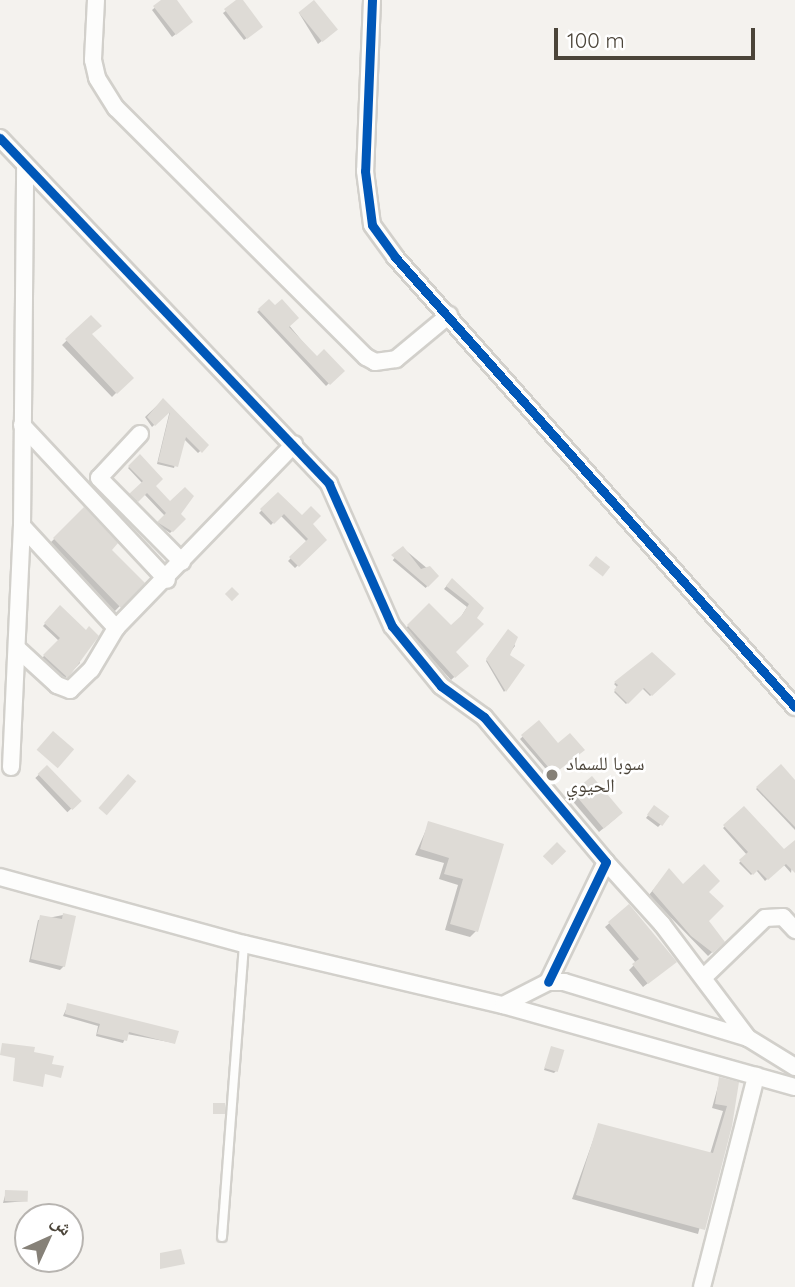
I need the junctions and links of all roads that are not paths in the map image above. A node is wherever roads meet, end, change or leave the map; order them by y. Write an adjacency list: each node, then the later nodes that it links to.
1 (96, 0): 5 (street)
2 (372, 0): 5 (street)
3 (0, 138): 4 (street)
4 (25, 165): 6 (street); 8 (street)
5 (449, 315): 14 (street)
6 (22, 425): 9 (street); 11 (street)
7 (140, 434): 10 (street)
8 (294, 444): 10 (street); 16 (street)
9 (22, 526): 12 (street); 13 (street)
10 (183, 562): 11 (street)
11 (167, 580): 12 (street)
12 (116, 628): 13 (street)
13 (19, 650): 15 (street)
14 (795, 707)
15 (12, 767)
16 (606, 862): 20 (street); 21 (street)
17 (0, 877): 19 (street)
18 (795, 930): 20 (street)
19 (244, 944): 22 (street); 27 (lane)
20 (704, 977): 23 (street)
21 (548, 982): 22 (street); 23 (street)
22 (503, 1005): 25 (street)
23 (748, 1038): 24 (street)
24 (795, 1067)
25 (756, 1076): 26 (street); 28 (street)
26 (795, 1087)
27 (222, 1237)
28 (702, 1287)

